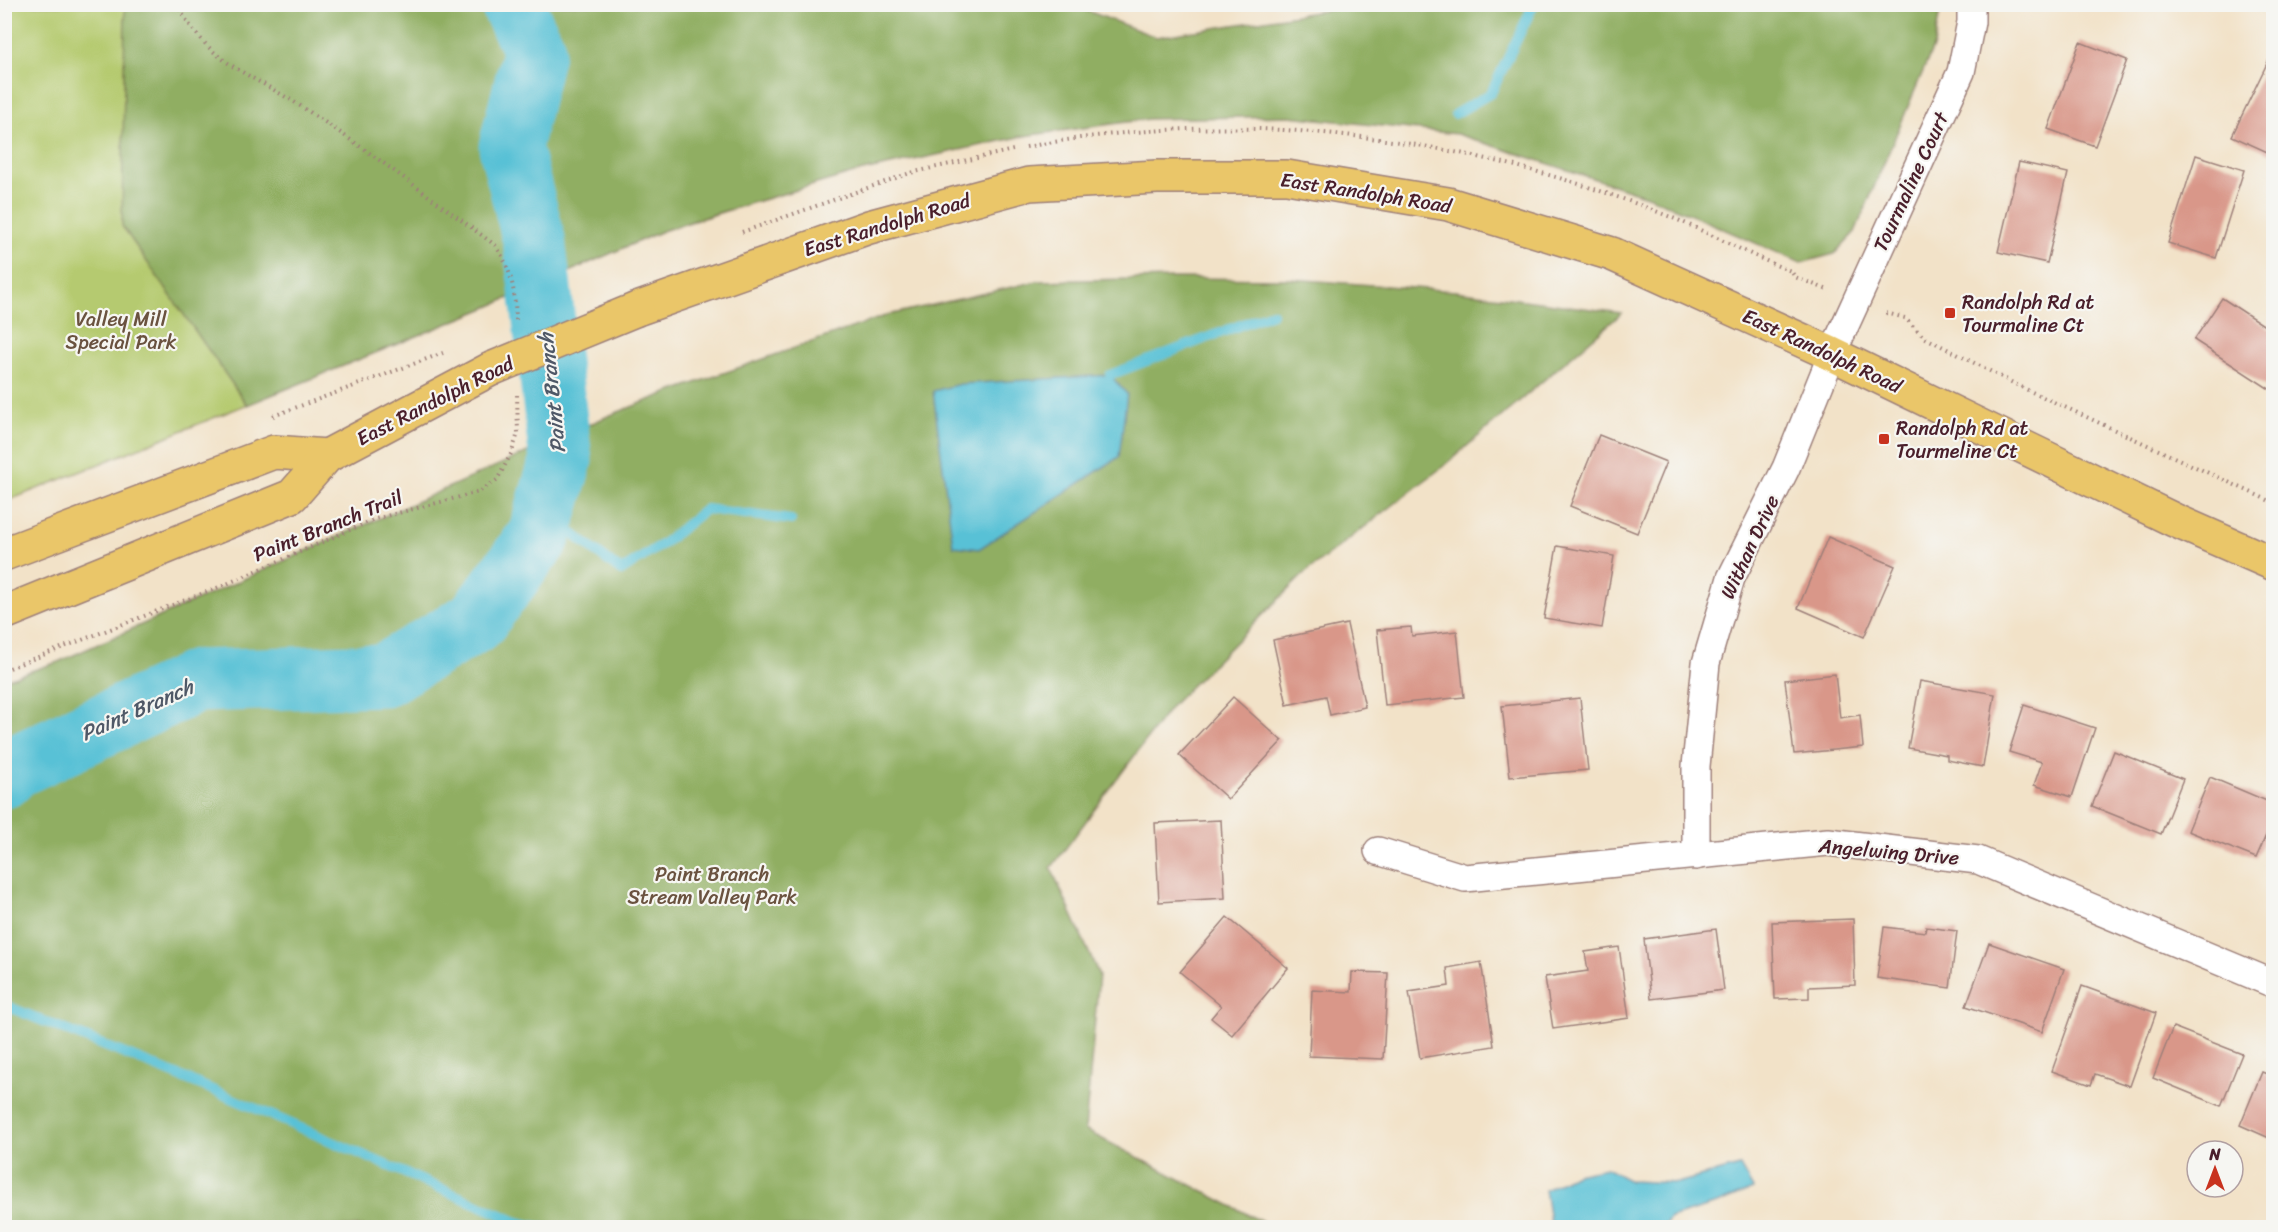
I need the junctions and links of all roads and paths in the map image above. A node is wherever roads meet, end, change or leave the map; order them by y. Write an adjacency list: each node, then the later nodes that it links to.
1 (177, 4): 3 (path)
2 (1971, 4): 4 (street, Tourmaline Court)
3 (516, 332)
4 (1832, 354): 5 (main road, East Randolph Road, bridge); 8 (main road, East Randolph Road); 12 (street, Withan Drive)
5 (504, 378): 6 (main road, East Randolph Road); 10 (path, Paint Branch Trail)
6 (327, 456): 7 (main road); 9 (main road, East Randolph Road)
7 (4, 554)
8 (2274, 564)
9 (4, 613)
10 (4, 670)
11 (1378, 851): 12 (street, Angelwing Drive)
12 (1696, 856): 13 (street, Angelwing Drive)
13 (2274, 984)

